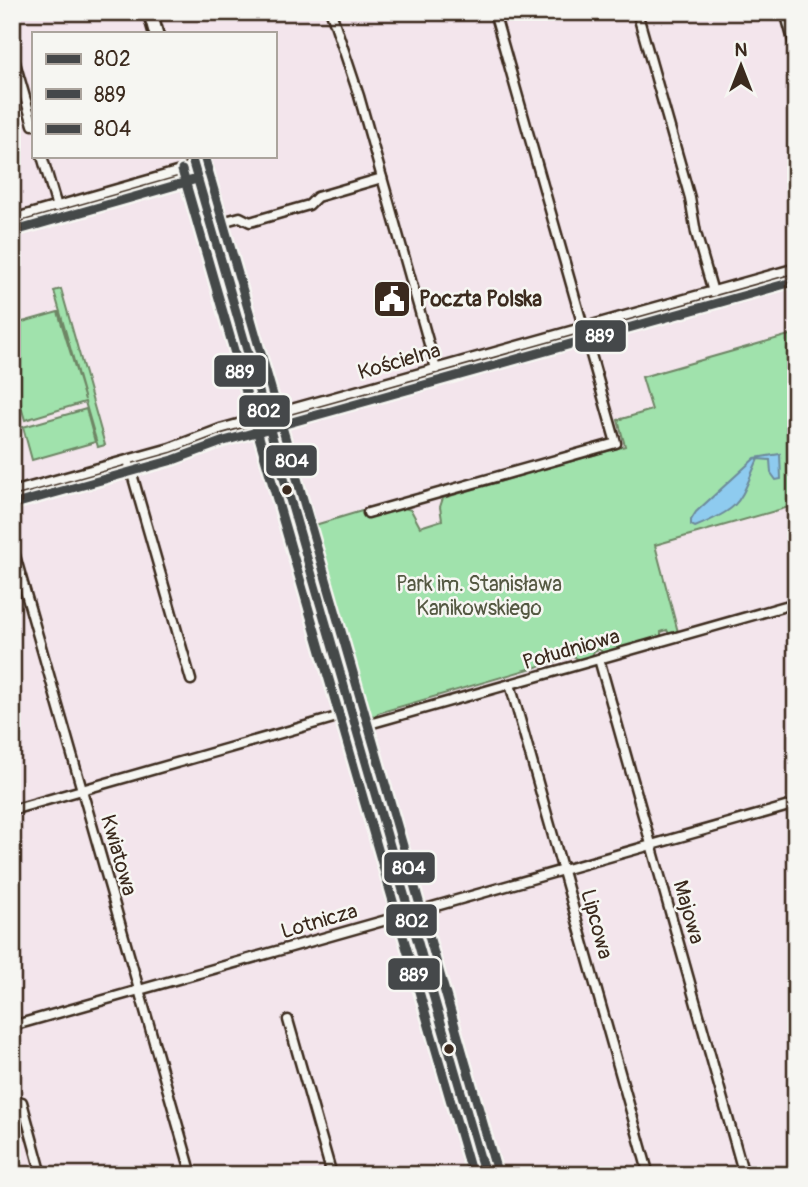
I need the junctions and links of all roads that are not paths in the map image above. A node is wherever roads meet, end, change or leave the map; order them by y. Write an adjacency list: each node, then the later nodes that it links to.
1 (150, 12): 6 (street)
2 (331, 12): 12 (street)
3 (494, 12): 18 (street)
4 (637, 12): 17 (street)
5 (785, 12): 7 (street)
6 (156, 32)
7 (796, 51)
8 (12, 52): 9 (street)
9 (32, 122)
10 (43, 158): 13 (street)
11 (193, 161): 13 (street); 15 (street)
12 (382, 178): 15 (street); 19 (street)
13 (57, 207): 14 (street)
14 (12, 219)
15 (211, 225): 20 (street)
16 (796, 268): 17 (street, Kościelna)
17 (712, 292): 18 (street, Kościelna)
18 (584, 328): 19 (street, Kościelna); 23 (street)
19 (436, 369): 20 (street, Kościelna)
20 (268, 416): 21 (street, Kościelna); 29 (street)
21 (128, 460): 22 (street, Kościelna); 27 (street)
22 (12, 492)
23 (368, 513)
24 (12, 545): 31 (street, Kwiatowa)
25 (796, 603): 26 (street, Południowa)
26 (599, 659): 28 (street, Południowa); 34 (street, Majowa)
27 (191, 680)
28 (510, 684): 30 (street, Południowa); 35 (street, Lipcowa)
29 (351, 713): 30 (street); 31 (street)
30 (355, 727): 36 (street)
31 (83, 791): 33 (street); 37 (street, Kwiatowa)
32 (796, 804): 34 (street, Lotnicza)
33 (12, 810)
34 (652, 844): 35 (street, Lotnicza); 46 (street, Majowa)
35 (564, 869): 36 (street, Lotnicza); 45 (street, Lipcowa)
36 (409, 913): 37 (street, Lotnicza); 44 (street)
37 (139, 990): 39 (street, Lotnicza); 42 (street, Kwiatowa)
38 (288, 1020): 43 (street)
39 (12, 1026)
40 (22, 1102): 41 (street)
41 (42, 1175)
42 (192, 1175)
43 (331, 1175)
44 (485, 1175)
45 (649, 1175)
46 (744, 1175)

